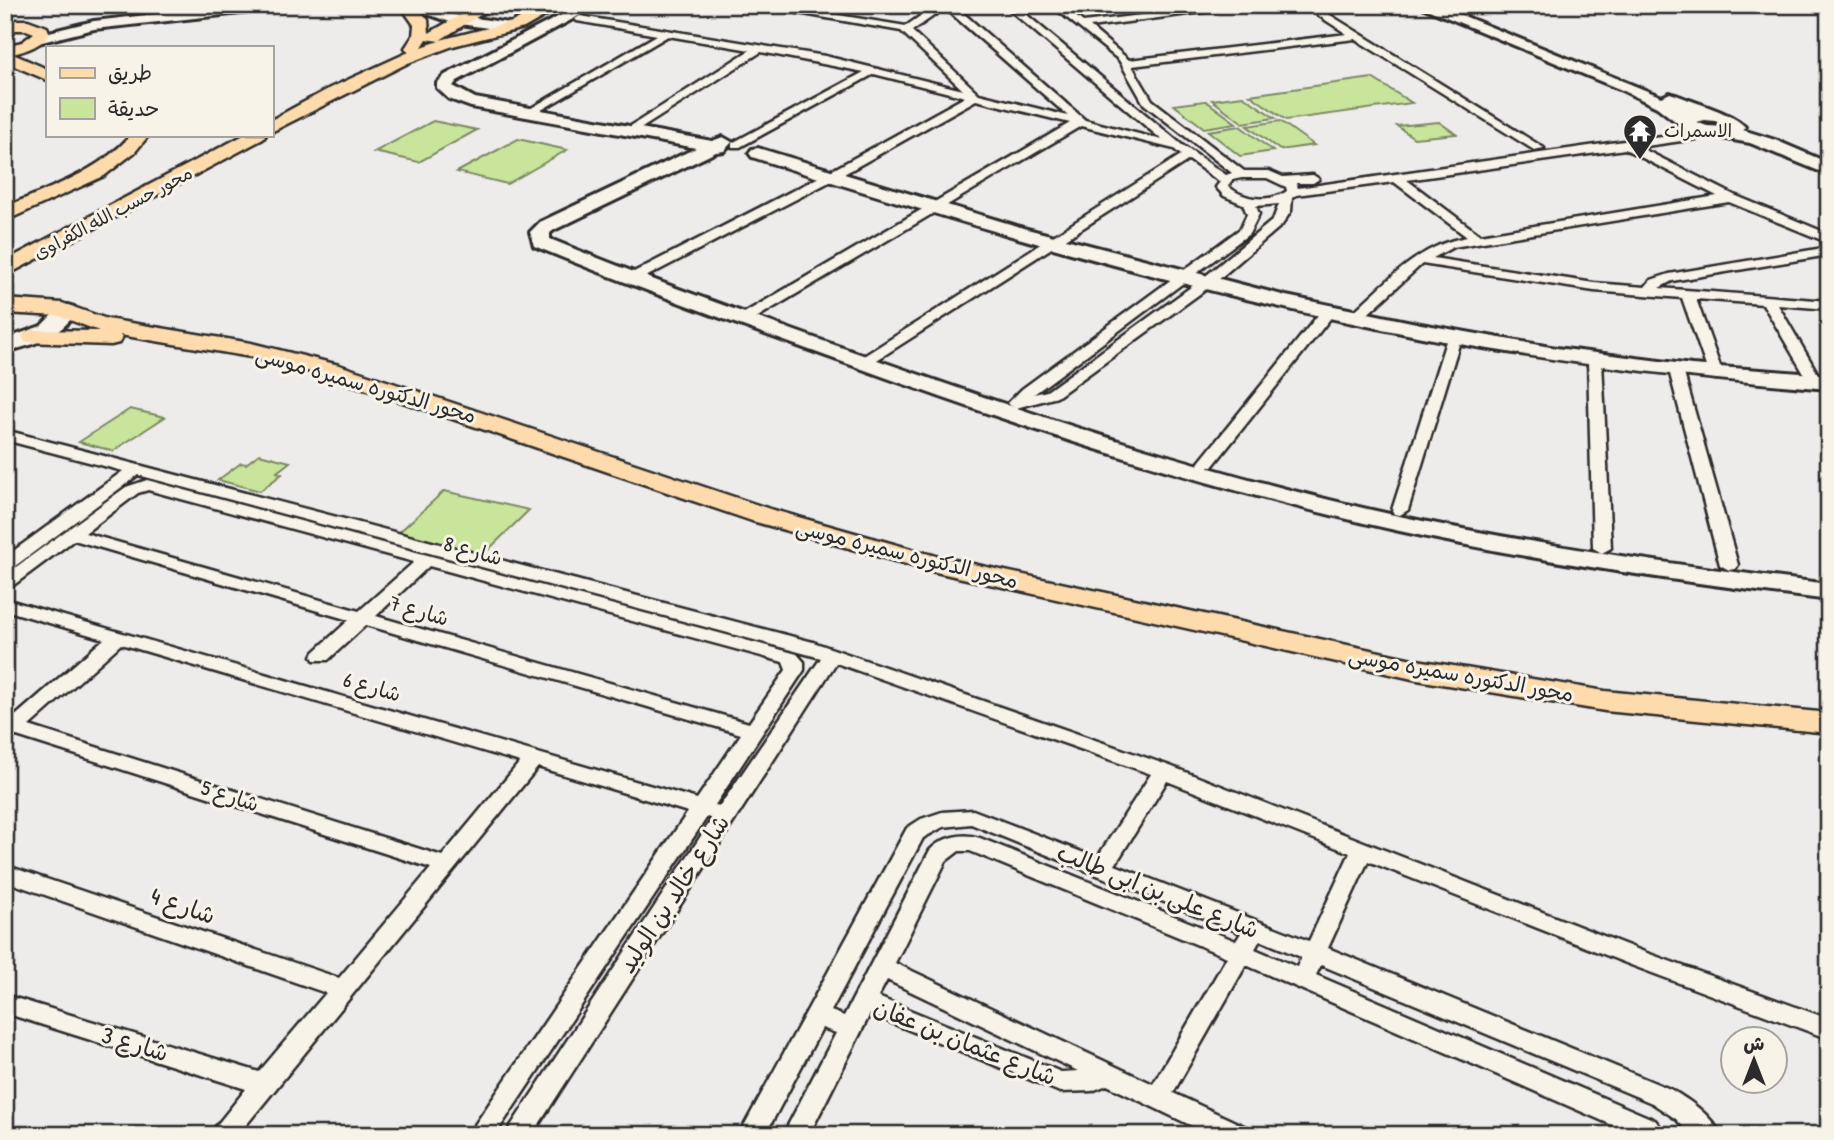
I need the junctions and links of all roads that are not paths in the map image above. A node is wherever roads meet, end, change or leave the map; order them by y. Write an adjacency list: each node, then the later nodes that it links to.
1 (231, 5): 20 (street)
2 (277, 5): 27 (street)
3 (408, 5): 19 (street); 28 (main road)
4 (489, 5): 19 (main road)
5 (557, 5): 23 (main road)
6 (592, 5): 36 (street)
7 (606, 5): 18 (street)
8 (757, 5): 17 (street)
9 (829, 5): 17 (street)
10 (946, 5): 24 (street); 42 (street)
11 (1009, 5): 53 (street)
12 (1056, 5): 22 (street)
13 (1252, 5): 22 (street)
14 (1307, 5): 26 (street)
15 (1424, 5): 21 (street)
16 (1445, 5): 21 (street)
17 (815, 14): 24 (street)
18 (580, 19): 25 (street); 36 (street)
19 (462, 20): 23 (street); 28 (main road)
20 (8, 24): 27 (main road)
21 (1479, 24): 39 (street); 41 (street)
22 (1081, 25): 32 (street)
23 (509, 27): 43 (main road)
24 (907, 30): 35 (street)
25 (667, 33): 29 (street); 38 (street)
26 (1355, 36): 32 (street); 52 (street)
27 (37, 45): 30 (main road)
28 (413, 48): 40 (main road)
29 (760, 48): 31 (street); 44 (street)
30 (5, 54): 34 (main road)
31 (825, 59): 33 (street); 35 (street)
32 (1128, 63): 56 (street)
33 (871, 72): 37 (street); 51 (street)
34 (46, 74)
35 (954, 79): 37 (street)
36 (452, 89): 38 (street)
37 (975, 96): 42 (street); 57 (street)
38 (532, 111): 44 (street)
39 (1710, 116): 41 (street); 45 (street)
40 (273, 117)
41 (1686, 122): 45 (street); 52 (street)
42 (1079, 123): 53 (street); 65 (street)
43 (273, 126)
44 (634, 129): 51 (street)
45 (1727, 130): 50 (street); 54 (street); 55 (street)
46 (116, 136): 63 (main road)
47 (139, 136): 66 (main road)
48 (237, 136): 72 (main road, محور حسب الله الكفراوى)
49 (255, 136): 72 (main road, محور حسب الله الكفراوى)
50 (1623, 144): 58 (street); 62 (street)
51 (732, 147): 57 (street); 73 (street)
52 (1538, 148): 60 (street)
53 (1183, 151): 59 (street); 69 (street)
54 (1829, 161)
55 (1829, 170)
56 (1241, 174): 59 (street); 60 (street)
57 (831, 176): 65 (street); 73 (street)
58 (1397, 178): 61 (street); 67 (street)
59 (1225, 180): 64 (street)
60 (1284, 180): 61 (street)
61 (1289, 195): 64 (street); 75 (street)
62 (1730, 198): 67 (street); 68 (street)
63 (5, 201)
64 (1248, 201): 74 (street)
65 (938, 207): 69 (street); 83 (street)
66 (5, 215)
67 (1476, 238): 71 (street)
68 (1829, 239)
69 (1055, 241): 74 (street); 88 (street)
70 (1829, 251): 76 (street)
71 (1419, 260): 76 (street); 84 (street)
72 (11, 262)
73 (638, 276): 83 (street)
74 (1183, 277): 75 (street); 93 (street)
75 (1207, 282): 82 (street); 93 (street)
76 (1648, 292): 77 (street)
77 (1688, 296): 78 (street); 91 (street)
78 (1769, 302): 79 (street); 92 (street)
79 (1829, 305)
80 (5, 306): 81 (main road, محور الدكتوره سميره موسى)
81 (67, 312): 85 (street); 113 (main road, محور الدكتوره سميره موسى)
82 (1328, 312): 84 (street); 96 (street)
83 (751, 315): 88 (street)
84 (1355, 318): 86 (street)
85 (33, 337): 87 (street); 116 (main road, محور الدكتوره سميره موسى)
86 (1454, 338): 89 (street); 98 (street)
87 (5, 346)
88 (870, 358): 93 (street)
89 (1595, 361): 90 (street); 100 (street)
90 (1676, 370): 91 (street); 103 (street)
91 (1716, 375): 92 (street)
92 (1822, 382)
93 (1011, 408): 95 (street)
94 (5, 435): 97 (street)
95 (1108, 441): 96 (street); 106 (street)
96 (1206, 464): 98 (street)
97 (137, 468): 102 (street); 110 (street)
98 (1400, 510): 100 (street)
99 (71, 534): 101 (street, شارع 8); 105 (street); 108 (street, شارع 7)
100 (1602, 548): 103 (street)
101 (425, 561): 108 (street); 112 (street, شارع 8)
102 (5, 565)
103 (1729, 565): 104 (street)
104 (1829, 576)
105 (5, 583)
106 (1829, 592)
107 (5, 604): 109 (street, شارع 6)
108 (363, 618): 111 (street); 114 (street, شارع 7)
109 (119, 636): 115 (street); 117 (street, شارع 6)
110 (832, 655): 118 (street); 120 (street, شارع خالد بن الوليد)
111 (321, 656)
112 (795, 670): 114 (street, شارع خالد بن الوليد)
113 (1829, 723)
114 (754, 731): 119 (street, شارع خالد بن الوليد)
115 (10, 732): 122 (street, شارع 5)
116 (1829, 740)
117 (535, 758): 119 (street, شارع 6); 122 (street)
118 (1163, 771): 121 (street); 123 (street)
119 (701, 808): 120 (street, شارع 6); 140 (street, شارع خالد بن الوليد)
120 (725, 815): 141 (street, شارع خالد بن الوليد)
121 (1363, 848): 126 (street); 135 (street)
122 (446, 865): 130 (street)
123 (1102, 868): 125 (street, شارع على بن ابى طالب); 133 (street, شارع على بن ابى طالب)
124 (5, 873): 130 (street, شارع 4)
125 (1255, 929): 126 (street, شارع على بن ابى طالب); 127 (street)
126 (1316, 953): 129 (street); 146 (street, شارع على بن ابى طالب)
127 (1242, 954): 128 (street, شارع على بن ابى طالب); 129 (street, شارع على بن ابى طالب); 138 (street)
128 (881, 967): 131 (street, شارع على بن ابى طالب); 136 (street, شارع عثمان بن عفان)
129 (1303, 978): 145 (street, شارع على بن ابى طالب)
130 (343, 989): 137 (street)
131 (863, 1001): 134 (street, شارع على بن ابى طالب); 136 (street, شارع عثمان بن عفان)
132 (5, 1004): 137 (street, شارع 3)
133 (817, 1016): 134 (street, شارع عثمان بن عفان); 142 (street, شارع على بن ابى طالب)
134 (850, 1028): 143 (street, شارع على بن ابى طالب)
135 (1829, 1029)
136 (1107, 1073): 138 (street, شارع عثمان بن عفان)
137 (264, 1084): 139 (street)
138 (1158, 1097): 144 (street, شارع عثمان بن عفان)
139 (222, 1135)
140 (481, 1135)
141 (518, 1135)
142 (752, 1135)
143 (796, 1135)
144 (1237, 1135)
145 (1654, 1135)
146 (1708, 1135)

